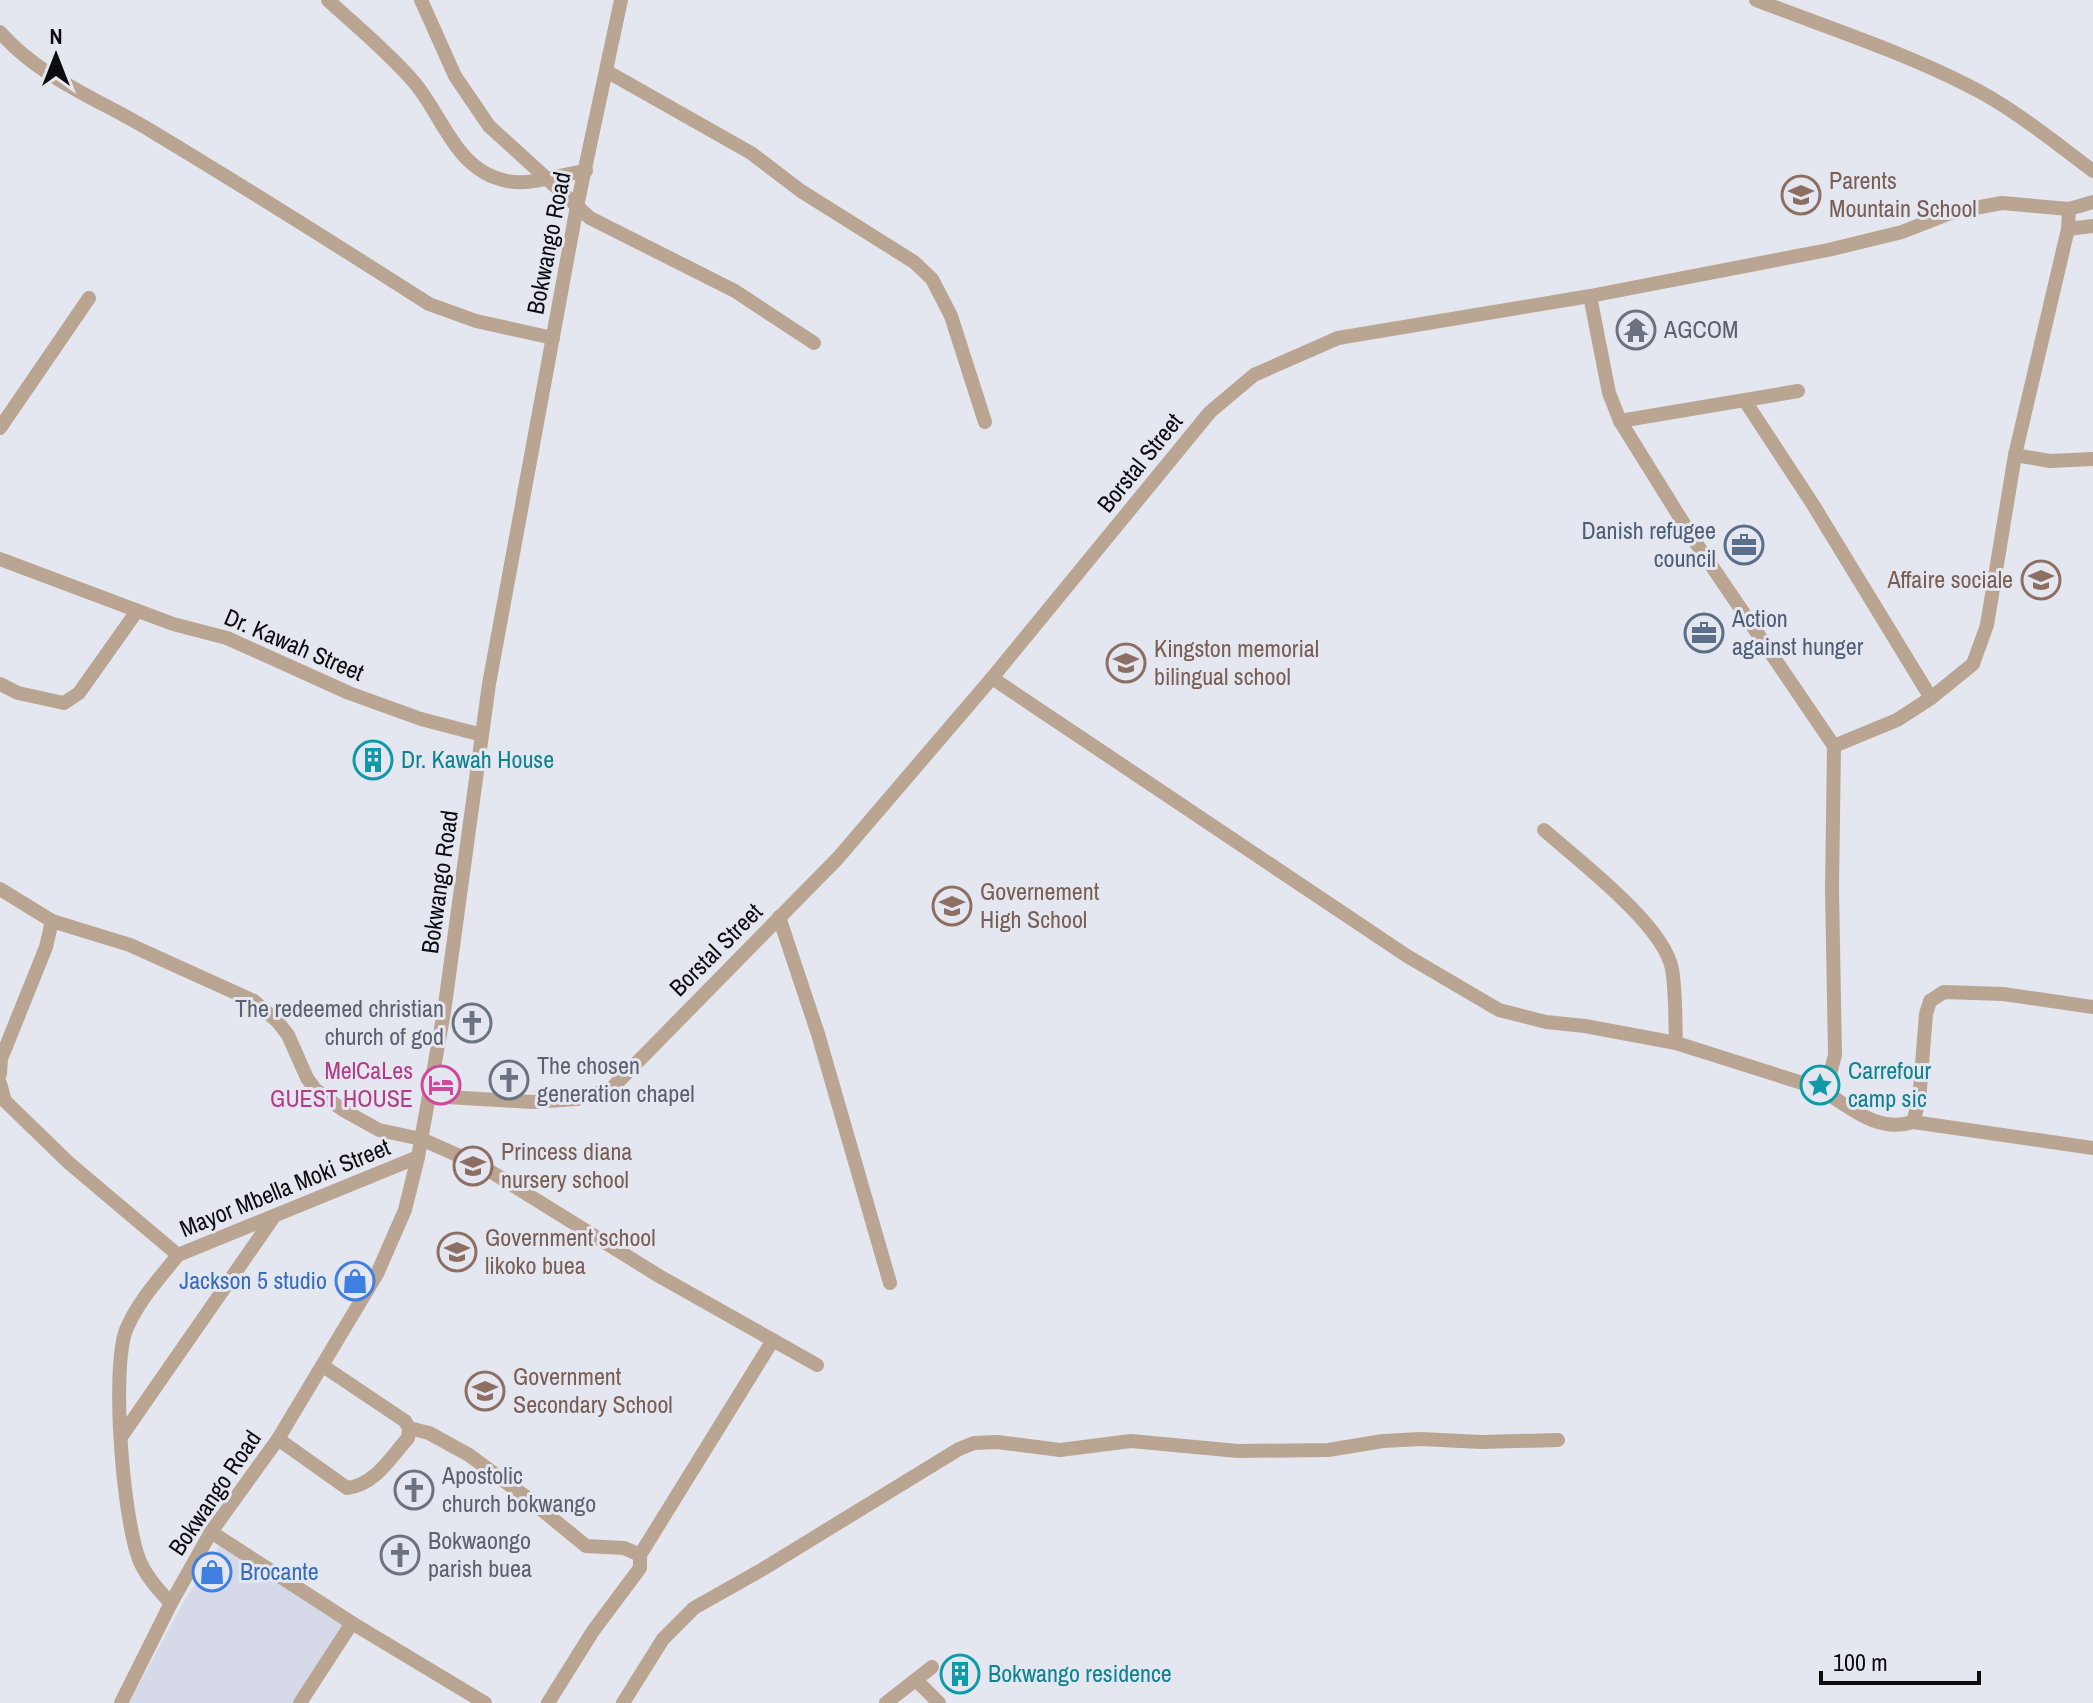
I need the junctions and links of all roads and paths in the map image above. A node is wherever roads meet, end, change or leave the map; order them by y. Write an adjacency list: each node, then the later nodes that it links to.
1 (328, 0): 9 (street)
2 (421, 0): 9 (street)
3 (621, 0): 6 (street, Bokwango Road)
4 (1756, 0): 8 (street)
5 (0, 32): 17 (street)
6 (608, 72): 7 (street, Bokwango Road); 22 (street)
7 (586, 171): 9 (street); 11 (street, Bokwango Road)
8 (2093, 171)
9 (547, 179): 11 (street)
10 (2093, 202): 12 (street, Borstal Street)
11 (577, 206): 17 (street, Bokwango Road); 18 (street)
12 (2069, 209): 14 (street); 15 (street, Borstal Street)
13 (2093, 226): 14 (street)
14 (2068, 229): 24 (street)
15 (1590, 296): 21 (street); 28 (street, Borstal Street)
16 (89, 298): 23 (street)
17 (553, 338): 31 (street, Bokwango Road)
18 (814, 343)
19 (1798, 391): 20 (street)
20 (1745, 401): 21 (street); 30 (street)
21 (1620, 421): 32 (street)
22 (985, 422)
23 (0, 428)
24 (2015, 455): 25 (street); 30 (street)
25 (2093, 459)
26 (0, 559): 27 (street, Dr. Kawah Street)
27 (137, 611): 29 (street); 31 (street, Dr. Kawah Street)
28 (992, 678): 35 (street, Borstal Street); 38 (street)
29 (0, 684)
30 (1931, 698): 32 (street)
31 (482, 735): 42 (street, Bokwango Road)
32 (1834, 746): 41 (street)
33 (1544, 830): 38 (street)
34 (0, 889): 36 (street)
35 (779, 917): 42 (street, Borstal Street); 49 (street)
36 (52, 921): 39 (street); 44 (street)
37 (2093, 1007): 43 (street)
38 (1676, 1043): 41 (street)
39 (0, 1074)
40 (0, 1083): 48 (street, Mayor Mbella Moki Street)
41 (1818, 1088): 43 (street)
42 (430, 1096): 44 (street, Bokwango Road)
43 (1913, 1122): 45 (street)
44 (421, 1139): 46 (street, Bokwango Road); 50 (street)
45 (2093, 1148)
46 (418, 1157): 47 (street, Mayor Mbella Moki Street); 52 (street, Bokwango Road)
47 (274, 1217): 48 (street, Mayor Mbella Moki Street); 54 (street)
48 (178, 1255): 54 (street)
49 (890, 1283)
50 (773, 1340): 51 (street); 58 (street)
51 (817, 1365)
52 (323, 1366): 53 (street); 55 (street, Bokwango Road)
53 (409, 1428): 55 (street); 58 (street)
54 (120, 1438): 59 (street)
55 (278, 1439): 57 (street, Bokwango Road)
56 (1558, 1440): 67 (street)
57 (211, 1532): 59 (street, Bokwango Road); 60 (street)
58 (640, 1555): 66 (street)
59 (171, 1603): 63 (street, Bokwango Road)
60 (352, 1623): 64 (street); 65 (street)
61 (932, 1667): 62 (street)
62 (916, 1680): 68 (street); 69 (street)
63 (121, 1703)
64 (300, 1703)
65 (485, 1703)
66 (548, 1703)
67 (623, 1703)
68 (886, 1703)
69 (939, 1703)

